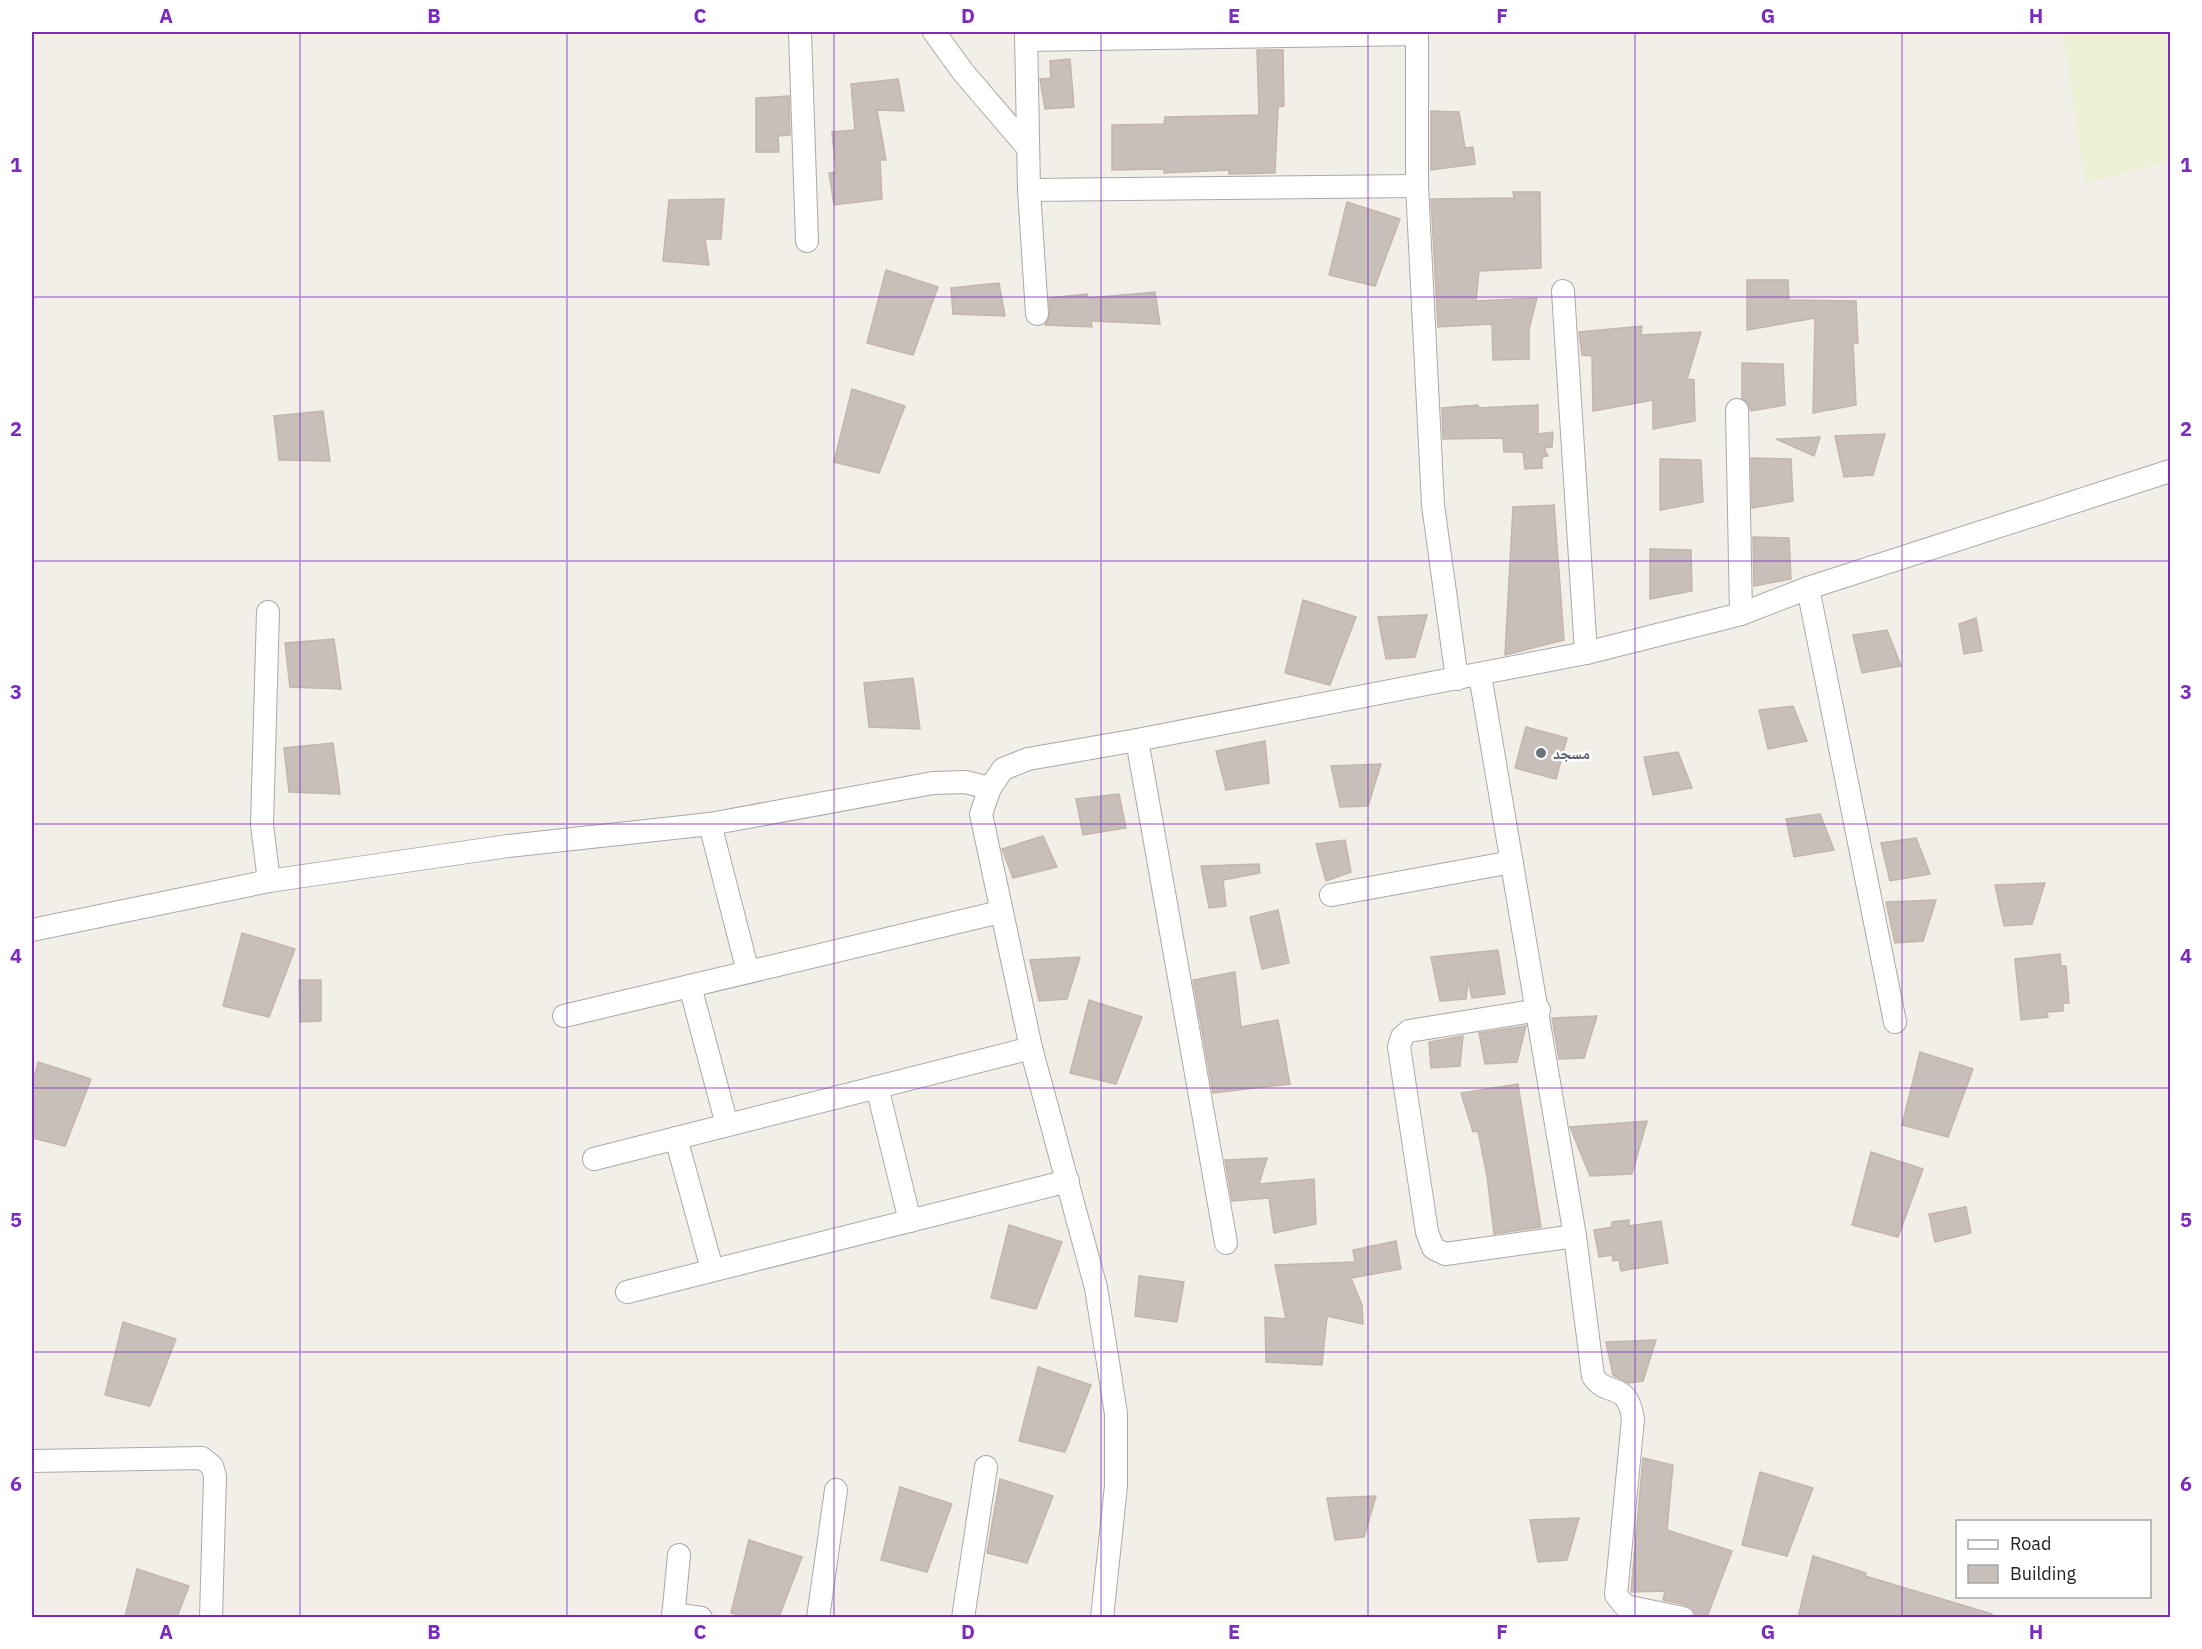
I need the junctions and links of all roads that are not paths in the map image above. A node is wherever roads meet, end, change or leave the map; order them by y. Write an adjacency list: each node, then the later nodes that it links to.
1 (800, 32): 8 (street)
2 (934, 32): 5 (street)
3 (1417, 33): 4 (street); 6 (street)
4 (1026, 36): 5 (street)
5 (1028, 148): 7 (street)
6 (1417, 186): 7 (street); 18 (street)
7 (1029, 189): 10 (street)
8 (807, 241)
9 (1563, 291): 16 (street)
10 (1037, 314)
11 (1737, 410): 15 (street)
12 (2170, 471): 13 (street)
13 (1808, 588): 15 (street); 31 (street)
14 (268, 612): 23 (street)
15 (1741, 614): 16 (street)
16 (1586, 653): 17 (street)
17 (1480, 675): 18 (street); 22 (street)
18 (1457, 680): 19 (street)
19 (1137, 740): 20 (street); 40 (street)
20 (990, 788): 21 (street); 25 (street)
21 (710, 824): 23 (street); 27 (street)
22 (1512, 862): 24 (street); 29 (street)
23 (269, 881): 26 (street)
24 (1331, 896)
25 (1000, 912): 27 (street); 32 (street)
26 (32, 930)
27 (748, 972): 28 (street)
28 (690, 986): 30 (street); 34 (street)
29 (1539, 1010): 39 (street); 39 (street)
30 (564, 1016)
31 (1894, 1022)
32 (1031, 1048): 33 (street); 37 (street)
33 (877, 1087): 34 (street); 38 (street)
34 (727, 1125): 35 (street)
35 (676, 1138): 36 (street); 41 (street)
36 (594, 1159)
37 (1068, 1181): 38 (street); 52 (street)
38 (910, 1221): 41 (street)
39 (1575, 1236): 53 (street)
40 (1226, 1242)
41 (712, 1269): 42 (street)
42 (627, 1292)
43 (32, 1461): 48 (street)
44 (986, 1467): 51 (street)
45 (836, 1490): 50 (street)
46 (679, 1555): 47 (street)
47 (673, 1616): 49 (street)
48 (210, 1617)
49 (701, 1617)
50 (818, 1617)
51 (963, 1617)
52 (1102, 1617)
53 (1683, 1617)

